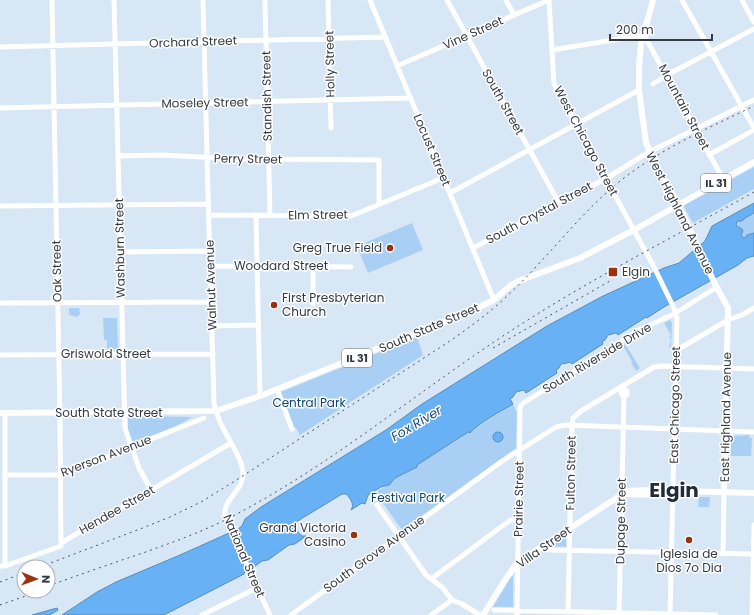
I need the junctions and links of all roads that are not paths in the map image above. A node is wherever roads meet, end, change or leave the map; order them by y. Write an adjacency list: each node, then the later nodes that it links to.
1 (52, 0): 24 (street, Oak Street)
2 (114, 0): 22 (street, Washburn Street)
3 (204, 0): 21 (street, Walnut Avenue)
4 (265, 0): 20 (street, Standish Street)
5 (328, 0): 19 (street, Holly Street)
6 (370, 0): 18 (street, Locust Street)
7 (448, 0): 16 (street, South Street)
8 (506, 0): 13 (street)
9 (549, 0): 13 (street, Vine Street); 25 (street, West Chicago Street)
10 (653, 0): 17 (main road, West Highland Avenue)
11 (682, 0): 26 (street)
12 (742, 0): 14 (street)
13 (514, 15): 16 (street, Vine Street)
14 (754, 22)
15 (754, 29): 26 (street)
16 (467, 35): 27 (street, Vine Street); 44 (street, South Street)
17 (644, 35): 25 (street); 28 (street, Mountain Street); 30 (main road, West Highland Avenue)
18 (385, 37): 19 (street, Orchard Street); 27 (street, Locust Street)
19 (329, 38): 20 (street, Orchard Street); 32 (street, Holly Street)
20 (266, 40): 21 (street, Orchard Street); 34 (street, Standish Street)
21 (205, 42): 22 (street, Orchard Street); 35 (street, Walnut Avenue)
22 (115, 44): 24 (street, Orchard Street); 36 (street, Washburn Street)
23 (0, 46): 24 (street, Orchard Street)
24 (53, 46): 38 (street, Oak Street)
25 (552, 50): 40 (street, West Chicago Street)
26 (711, 52): 28 (street); 37 (street)
27 (397, 66): 31 (street, Locust Street)
28 (667, 75): 29 (street); 42 (street, Mountain Street)
29 (653, 84)
30 (639, 90): 40 (street); 45 (main road, West Highland Avenue)
31 (411, 98): 32 (street, Moseley Street); 51 (street, Locust Street)
32 (330, 100): 34 (street, Moseley Street); 41 (street, Holly Street)
33 (754, 100): 37 (street, South Crystal Street)
34 (267, 102): 35 (street, Moseley Street); 49 (street, Standish Street)
35 (206, 103): 36 (street, Moseley Street); 48 (street, Walnut Avenue)
36 (117, 106): 38 (street, Moseley Street); 47 (street, Washburn Street)
37 (742, 106): 42 (street, South Crystal Street); 43 (street)
38 (54, 107): 39 (street, Moseley Street); 61 (street, Oak Street)
39 (0, 108)
40 (576, 124): 44 (street); 52 (street, West Chicago Street)
41 (331, 128)
42 (696, 129): 45 (street, South Crystal Street); 46 (street, Mountain Street)
43 (754, 129): 46 (street)
44 (530, 150): 54 (street); 55 (street, South Street)
45 (649, 152): 52 (street, South Crystal Street); 58 (main road, West Highland Avenue)
46 (710, 155): 53 (street, Mountain Street)
47 (118, 156): 48 (street, Perry Street); 59 (street, Washburn Street)
48 (207, 158): 49 (street, Perry Street); 56 (street, Walnut Avenue)
49 (269, 159): 57 (street, Perry Street); 64 (street, Standish Street)
50 (754, 162): 53 (main road, IL 31)
51 (444, 178): 54 (street, Locust Street); 57 (street, Elm Street)
52 (606, 178): 55 (street, South Crystal Street); 65 (street, West Chicago Street)
53 (723, 179): 58 (main road, IL 31)
54 (450, 193): 66 (street, Locust Street)
55 (559, 203): 66 (street, South Crystal Street)
56 (209, 204): 59 (street); 62 (street, Walnut Avenue)
57 (379, 204): 64 (street, Elm Street)
58 (678, 204): 65 (main road, IL 31); 73 (main road, West Highland Avenue)
59 (119, 205): 61 (street); 68 (street, Washburn Street)
60 (0, 206): 61 (street)
61 (56, 206): 78 (street, Oak Street)
62 (209, 215): 63 (street, Elm Street); 67 (street, Walnut Avenue)
63 (256, 215): 64 (street, Elm Street); 70 (street)
64 (270, 215)
65 (634, 230): 74 (main road, South State Street / IL 31); 82 (street, East Chicago Street)
66 (473, 248): 74 (street, Locust Street)
67 (210, 251): 68 (street); 69 (street, Walnut Avenue)
68 (120, 252): 77 (street, Washburn Street)
69 (211, 266): 70 (street, Woodard Street); 75 (street, Walnut Avenue)
70 (257, 267): 71 (street, Woodard Street); 84 (street)
71 (313, 267): 72 (street, Woodard Street); 79 (street)
72 (351, 267)
73 (716, 285): 82 (street, South Riverside Drive); 83 (main road, East Highland Avenue)
74 (494, 300): 95 (main road, South State Street / IL 31)
75 (212, 302): 77 (street); 85 (street, Walnut Avenue)
76 (0, 303): 78 (street)
77 (121, 303): 78 (street); 88 (street, Washburn Street)
78 (58, 304): 87 (street, Oak Street)
79 (313, 304)
80 (754, 305): 83 (street)
81 (754, 308): 83 (street)
82 (675, 310): 86 (street, East Chicago Street); 97 (street, South Riverside Drive)
83 (732, 319): 86 (street); 92 (main road, East Highland Avenue)
84 (258, 325): 85 (street); 96 (street)
85 (212, 326): 89 (street, Walnut Avenue)
86 (677, 350): 91 (street, East Chicago Street)
87 (58, 354): 88 (street, Griswold Street); 90 (street, Griswold Street); 100 (street, Oak Street)
88 (123, 354): 89 (street, Griswold Street); 101 (street, Washburn Street)
89 (213, 354): 98 (street, Walnut Avenue)
90 (0, 355)
91 (676, 367): 92 (street); 94 (street); 106 (street, East Chicago Street)
92 (727, 368): 93 (street); 107 (main road, East Highland Avenue)
93 (754, 369)
94 (623, 388): 103 (street); 104 (street, Dupage Street)
95 (277, 389): 96 (main road, South State Street / IL 31); 105 (street)
96 (260, 396): 98 (main road, South State Street / IL 31)
97 (521, 407): 111 (street, Prairie Street)
98 (216, 411): 101 (main road, South State Street / IL 31); 109 (street, National Street)
99 (2, 413): 100 (main road, South State Street / IL 31); 112 (street)
100 (60, 413): 101 (main road, South State Street / IL 31); 114 (street, Oak Street)
101 (125, 413): 110 (street, Washburn Street)
102 (204, 418): 110 (street, Ryerson Avenue)
103 (572, 426): 104 (street, South Grove Avenue); 111 (street, South Grove Avenue); 124 (street, Fulton Street)
104 (623, 428): 106 (street, South Grove Avenue); 119 (street, Dupage Street)
105 (292, 429)
106 (675, 429): 107 (street, South Grove Avenue); 116 (street, East Chicago Street)
107 (726, 431): 108 (street, South Grove Avenue); 117 (main road, East Highland Avenue)
108 (754, 432)
109 (231, 443): 115 (street, Hendee Street); 137 (street, National Street)
110 (131, 447): 114 (street, Ryerson Avenue); 115 (street, Washburn Street)
111 (520, 450): 122 (street, Prairie Street); 125 (street, South Grove Avenue)
112 (3, 464): 113 (street)
113 (5, 475): 114 (street, Ryerson Avenue); 121 (street)
114 (61, 475): 126 (street, Oak Street)
115 (151, 490): 126 (street, Hendee Street)
116 (673, 491): 117 (main road, Villa Street); 119 (main road, Villa Street); 130 (street, East Chicago Street)
117 (724, 492): 118 (main road, Villa Street); 131 (street, East Highland Avenue)
118 (754, 493)
119 (622, 494): 124 (main road, Villa Street); 129 (street, Dupage Street)
120 (377, 505): 125 (street)
121 (3, 515): 134 (street)
122 (518, 520): 133 (street, Prairie Street); 135 (street)
123 (754, 524): 132 (street)
124 (570, 528): 128 (street, Fulton Street); 133 (main road, Villa Street)
125 (399, 536): 135 (street); 146 (street, South Grove Avenue)
126 (61, 543): 134 (street, Hendee Street)
127 (549, 550): 128 (street)
128 (569, 550): 129 (street); 141 (street, Fulton Street)
129 (620, 552): 130 (street); 142 (street, Dupage Street)
130 (672, 553): 131 (street); 143 (street, East Chicago Street)
131 (723, 554): 132 (street)
132 (753, 554): 136 (street)
133 (517, 563): 140 (street, Prairie Street); 149 (main road, Villa Street)
134 (3, 566)
135 (431, 578): 138 (street)
136 (753, 586): 151 (street)
137 (257, 588): 144 (street); 145 (street, National Street)
138 (452, 600): 147 (street); 148 (street)
139 (494, 610): 140 (street)
140 (517, 613): 141 (street)
141 (568, 613): 142 (street)
142 (619, 614): 143 (street)
143 (670, 614): 150 (street)
144 (202, 615)
145 (270, 615)
146 (290, 615)
147 (431, 615)
148 (480, 615)
149 (484, 615)
150 (716, 615)
151 (752, 615)

